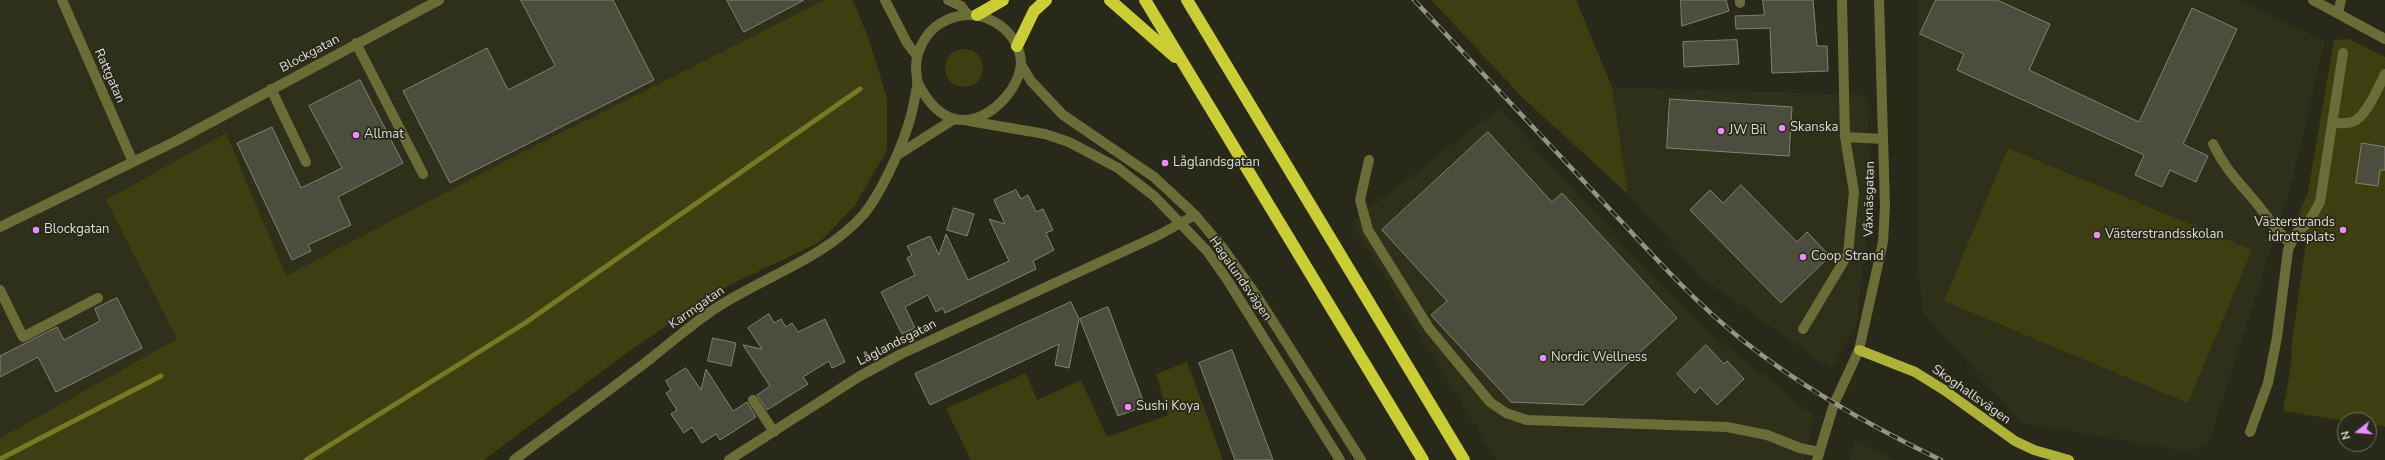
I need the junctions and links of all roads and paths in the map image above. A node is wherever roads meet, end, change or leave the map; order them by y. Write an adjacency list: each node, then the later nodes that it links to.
1 (62, 0): 34 (street, Rattgatan)
2 (439, 0): 17 (street, Blockgatan)
3 (885, 0): 20 (street)
4 (948, 0): 15 (street, Hagalundsvägen)
5 (1003, 0): 15 (highway)
6 (1046, 0): 18 (highway)
7 (1110, 0): 22 (highway)
8 (1145, 0): 22 (highway)
9 (1187, 0): 54 (highway)
10 (1842, 0): 29 (street)
11 (1879, 0): 30 (street, Våxnäsgatan)
12 (2313, 0): 14 (street)
13 (2341, 0): 14 (street)
14 (2338, 13): 16 (street)
15 (972, 15): 18 (street, Hagalundsvägen); 20 (street, Hagalundsvägen)
16 (2385, 39)
17 (356, 43): 25 (street, Blockgatan); 36 (street)
18 (1017, 46): 21 (street, Hagalundsvägen)
19 (2343, 53): 28 (street)
20 (917, 56): 24 (street, Hagalundsvägen)
21 (1022, 66): 27 (street, Hagalundsvägen); 37 (street, Hagalundsvägen)
22 (1185, 66): 53 (highway)
23 (2385, 74): 28 (street)
24 (918, 83): 26 (street, Hagalundsvägen); 32 (street, Karmgatan)
25 (271, 89): 34 (street, Blockgatan); 35 (street)
26 (954, 118): 27 (street, Hagalundsvägen); 32 (street, Karmgatan)
27 (965, 120): 38 (street, Hagalundsvägen)
28 (2333, 123): 40 (street)
29 (1845, 137): 30 (street); 43 (street)
30 (1883, 139): 44 (street, Våxnäsgatan)
31 (2213, 144): 40 (street)
32 (899, 154): 49 (street, Karmgatan)
33 (1369, 160): 48 (street)
34 (133, 162): 39 (street, Blockgatan)
35 (306, 162)
36 (423, 174)
37 (1195, 215): 38 (street, Låglandsgatan); 52 (street, Hagalundsvägen)
38 (1181, 223): 46 (street, Låglandsgatan); 51 (street, Hagalundsvägen)
39 (0, 227)
40 (2291, 244): 47 (street)
41 (0, 290): 42 (street)
42 (98, 298)
43 (1803, 329)
44 (1859, 350): 48 (street, Våxnäsgatan); 55 (main road, Skoghallsvägen)
45 (753, 400): 46 (street)
46 (774, 432): 50 (street, Låglandsgatan)
47 (2250, 432)
48 (1818, 456)
49 (514, 460)
50 (729, 460)
51 (1340, 460)
52 (1361, 460)
53 (1423, 460)
54 (1464, 460)
55 (2069, 460)

